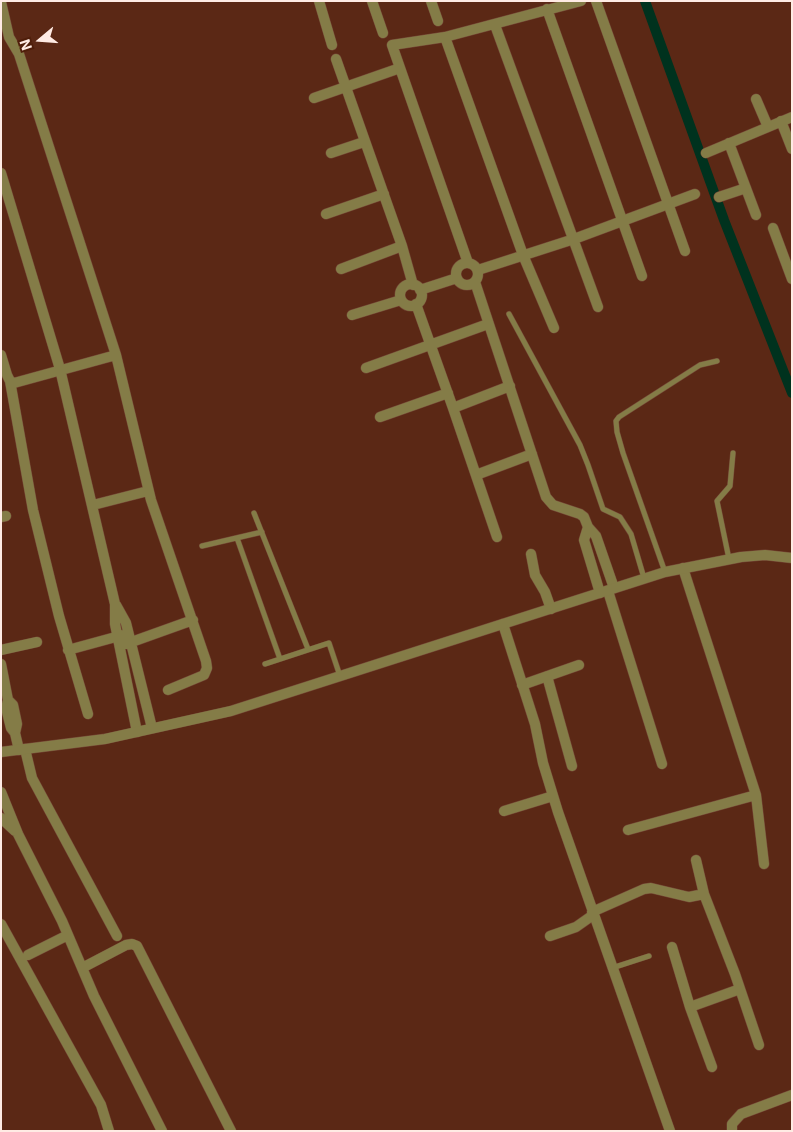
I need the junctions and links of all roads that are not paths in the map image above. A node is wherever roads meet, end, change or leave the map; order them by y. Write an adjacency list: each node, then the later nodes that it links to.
1 (372, 1): 10 (street)
2 (431, 1): 8 (street)
3 (581, 1): 7 (street)
4 (596, 1): 31 (street)
5 (1, 2): 57 (street)
6 (322, 2): 12 (street)
7 (547, 9): 9 (street); 34 (street)
8 (438, 21)
9 (495, 25): 11 (street); 36 (street)
10 (383, 33)
11 (445, 37): 14 (street); 39 (street)
12 (332, 45)
13 (336, 59): 15 (street)
14 (400, 68): 15 (street); 40 (street)
15 (345, 88): 16 (street); 21 (street)
16 (314, 98)
17 (756, 99): 20 (street)
18 (792, 117): 19 (street)
19 (781, 121): 20 (street); 23 (street)
20 (768, 127): 22 (street)
21 (364, 142): 24 (street); 28 (street)
22 (729, 143): 25 (street); 27 (street)
23 (792, 149)
24 (331, 153)
25 (706, 153)
26 (1, 173): 60 (street)
27 (746, 188): 30 (street); 33 (street)
28 (384, 194): 32 (street); 37 (street)
29 (695, 194): 31 (street)
30 (720, 197)
31 (667, 205): 34 (street); 38 (street)
32 (326, 214)
33 (756, 215)
34 (623, 221): 36 (street); 43 (street)
35 (773, 228): 45 (street)
36 (574, 239): 39 (street); 50 (street)
37 (402, 246): 41 (street); 47 (street)
38 (685, 250)
39 (523, 255): 42 (street); 54 (street)
40 (468, 264): 42 (street); 44 (street)
41 (341, 269)
42 (478, 270): 46 (street)
43 (642, 276)
44 (457, 278): 46 (street); 47 (street)
45 (792, 278)
46 (475, 282): 53 (street)
47 (417, 287): 48 (street); 49 (street)
48 (401, 300): 49 (street); 52 (street)
49 (416, 304): 55 (street)
50 (598, 307)
51 (509, 314): 82 (lane)
52 (352, 315)
53 (488, 324): 55 (street); 62 (street)
54 (554, 328)
55 (430, 345): 59 (street); 63 (street)
56 (1, 355): 61 (street)
57 (116, 355): 60 (street); 69 (street)
58 (717, 361): 81 (lane)
59 (366, 368)
60 (60, 369): 61 (street); 70 (street)
61 (10, 381): 90 (street)
62 (510, 386): 64 (street); 67 (street)
63 (448, 393): 64 (street); 65 (street)
64 (453, 408): 68 (street)
65 (380, 417)
66 (734, 452): 79 (lane)
67 (532, 454): 68 (street); 72 (street)
68 (476, 475): 74 (street)
69 (148, 491): 70 (street); 85 (street)
70 (93, 505): 87 (street)
71 (254, 513): 73 (lane)
72 (588, 527): 83 (street); 83 (street)
73 (262, 532): 75 (lane); 91 (lane)
74 (497, 537)
75 (237, 538): 76 (lane); 92 (lane)
76 (202, 546)
77 (531, 554): 84 (street)
78 (792, 558): 79 (street)
79 (729, 559): 80 (street)
80 (683, 568): 81 (street); 110 (street)
81 (665, 572): 82 (street)
82 (644, 579): 83 (street)
83 (607, 591): 84 (street); 107 (street)
84 (551, 609): 86 (street)
85 (193, 620): 87 (street); 99 (street)
86 (503, 624): 97 (street); 98 (street)
87 (124, 640): 90 (street); 100 (street); 101 (street)
88 (37, 642): 89 (street)
89 (1, 650)
90 (68, 650): 102 (street)
91 (308, 650): 92 (lane); 97 (lane)
92 (280, 659): 94 (lane)
93 (1, 664): 105 (street)
94 (265, 664)
95 (579, 665): 96 (street)
96 (547, 676): 98 (street); 108 (street)
97 (340, 677): 103 (street)
98 (522, 685): 111 (street)
99 (168, 690)
100 (143, 694): 101 (street); 103 (street)
101 (130, 698): 104 (street)
102 (88, 714)
103 (152, 728): 104 (street)
104 (137, 732): 105 (street)
105 (22, 749): 106 (street); 122 (street)
106 (1, 752)
107 (662, 764)
108 (572, 766)
109 (1, 792): 115 (street)
110 (756, 795): 114 (street); 117 (street)
111 (553, 796): 112 (street); 119 (street)
112 (504, 811)
113 (1, 818): 115 (street)
114 (628, 830)
115 (18, 834): 121 (street)
116 (696, 860): 118 (street)
117 (764, 864)
118 (704, 894): 119 (street); 129 (street)
119 (592, 913): 123 (street); 128 (street)
120 (1, 924): 134 (street)
121 (68, 935): 125 (street); 127 (street)
122 (117, 936)
123 (550, 936)
124 (672, 947): 130 (street)
125 (28, 955)
126 (649, 956): 128 (lane)
127 (82, 968): 135 (street); 136 (street)
128 (612, 968): 137 (street)
129 (740, 989): 130 (street); 131 (street)
130 (690, 1007): 132 (street)
131 (759, 1045)
132 (712, 1067)
133 (792, 1095): 138 (street)
134 (109, 1131)
135 (162, 1131)
136 (231, 1131)
137 (670, 1131)
138 (732, 1131)

